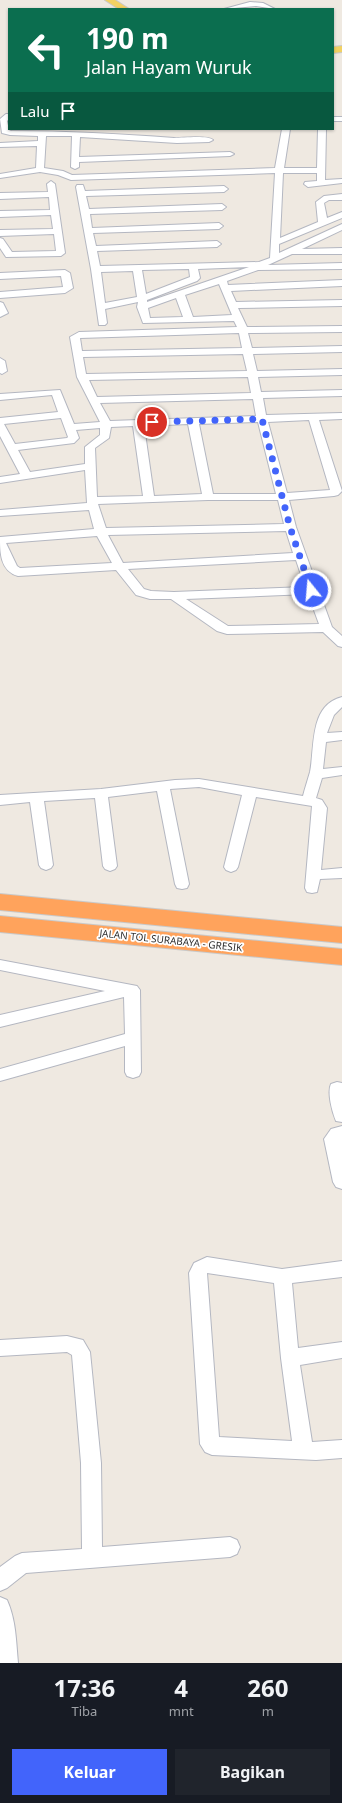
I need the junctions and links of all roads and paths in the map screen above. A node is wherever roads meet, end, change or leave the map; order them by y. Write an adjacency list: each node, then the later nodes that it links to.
1 (109, 0): 2 (main road)
2 (123, 8)
3 (233, 8): 4 (street)
4 (270, 8)
5 (8, 117): 9 (street)
6 (286, 130): 19 (street)
7 (322, 130): 20 (street)
8 (60, 131): 9 (street); 10 (street)
9 (43, 133): 13 (street)
10 (76, 134): 11 (street); 14 (street)
11 (147, 140): 12 (street); 14 (street); 17 (street)
12 (209, 140)
13 (41, 143): 16 (street); 18 (street)
14 (76, 143): 17 (street)
15 (229, 144): 17 (street)
16 (0, 145)
17 (151, 157): 21 (street)
18 (40, 170): 21 (street); 22 (street)
19 (280, 170): 20 (street); 21 (street); 45 (street)
20 (321, 171): 24 (street)
21 (155, 174): 27 (street)
22 (0, 176)
23 (342, 181): 24 (street)
24 (321, 182): 26 (street)
25 (51, 184): 28 (street)
26 (308, 184)
27 (158, 192): 31 (street); 33 (street); 36 (street)
28 (52, 194): 29 (street); 32 (street)
29 (0, 196)
30 (342, 197): 37 (street)
31 (162, 209): 33 (street); 36 (street)
32 (55, 212): 34 (street); 39 (street)
33 (85, 212): 40 (street)
34 (0, 214)
35 (342, 215): 37 (street)
36 (221, 216): 40 (street); 49 (street)
37 (323, 224): 45 (street)
38 (342, 227): 42 (street)
39 (58, 230): 41 (street); 44 (street)
40 (89, 231): 46 (street)
41 (0, 233)
42 (330, 233): 43 (street); 48 (street)
43 (342, 233)
44 (0, 242)
45 (275, 243): 50 (street)
46 (92, 249): 49 (street); 53 (street)
47 (342, 251): 48 (street)
48 (289, 252): 50 (street)
49 (219, 255): 50 (street); 51 (street)
50 (270, 261): 55 (street)
51 (193, 266): 54 (street); 61 (street)
52 (342, 266): 55 (street)
53 (96, 268): 54 (street); 65 (street)
54 (137, 268): 61 (street)
55 (255, 268): 58 (street)
56 (0, 276): 59 (street)
57 (342, 283): 58 (street)
58 (223, 285): 60 (street); 64 (street)
59 (0, 294)
60 (180, 295): 61 (street); 68 (street)
61 (142, 303): 65 (street); 68 (street)
62 (342, 303): 64 (street)
63 (0, 305): 66 (street)
64 (233, 305): 67 (street)
65 (101, 307): 69 (street)
66 (0, 314)
67 (239, 318): 68 (street); 71 (street)
68 (189, 320)
69 (102, 323)
70 (342, 329): 71 (street)
71 (243, 330): 73 (street); 74 (street)
72 (342, 349): 73 (street)
73 (248, 350): 74 (street); 75 (street)
74 (78, 354): 77 (street)
75 (253, 372): 76 (street); 77 (street); 79 (street)
76 (342, 372)
77 (82, 377): 81 (street)
78 (342, 393): 79 (street)
79 (257, 395): 81 (street); 85 (street)
80 (0, 397): 82 (street)
81 (94, 400): 89 (street)
82 (65, 414): 86 (street); 91 (street)
83 (342, 416): 84 (street)
84 (313, 417): 85 (street); 97 (street)
85 (262, 419): 87 (street); 97 (street)
86 (0, 421)
87 (193, 421): 88 (street); 96 (street)
88 (138, 423): 89 (street); 98 (street)
89 (106, 424): 91 (street); 93 (street)
90 (0, 426): 92 (street)
91 (70, 428): 92 (street)
92 (12, 448): 94 (street)
93 (91, 466): 94 (street); 99 (street)
94 (26, 475): 95 (street)
95 (0, 480)
96 (208, 497): 97 (street); 98 (street)
97 (283, 497): 101 (street)
98 (149, 499): 99 (street)
99 (93, 503): 100 (street); 102 (street)
100 (0, 513)
101 (290, 527): 102 (street); 104 (street)
102 (102, 532): 103 (street); 105 (street)
103 (0, 542): 105 (street)
104 (301, 556): 105 (street); 106 (street)
105 (120, 567): 107 (street)
106 (311, 590): 107 (street); 108 (street)
107 (174, 596): 108 (street)
108 (326, 628): 109 (street)
109 (342, 643)
110 (342, 701): 112 (street)
111 (342, 736): 112 (street)
112 (319, 738): 114 (street)
113 (342, 771): 114 (street)
114 (316, 774): 120 (street)
115 (164, 786): 116 (street); 117 (street); 125 (street)
116 (250, 792): 120 (street); 123 (street)
117 (101, 793): 118 (street); 122 (street)
118 (36, 797): 119 (street); 121 (street)
119 (0, 800)
120 (308, 801): 124 (street)
121 (46, 865)
122 (110, 866)
123 (231, 866)
124 (342, 873)
125 (182, 884)
126 (0, 902): 128 (highway, JALAN TOL SURABAYA - GRESIK)
127 (0, 924): 129 (highway, JALAN TOL SURABAYA - GRESIK)
128 (342, 935)
129 (342, 957)
130 (1, 965): 131 (street)
131 (132, 990): 132 (street); 133 (street)
132 (0, 1021)
133 (132, 1038): 134 (street); 135 (street)
134 (133, 1072)
135 (0, 1075)
136 (336, 1088): 137 (street)
137 (342, 1116)
138 (342, 1133): 139 (street)
139 (342, 1182)
140 (342, 1269): 141 (street)
141 (282, 1277): 144 (street); 146 (street)
142 (0, 1348): 148 (street)
143 (342, 1350): 144 (street)
144 (290, 1358): 146 (street)
145 (342, 1449): 146 (street)
146 (303, 1450)
147 (230, 1547): 148 (street)
148 (92, 1558): 149 (street)
149 (0, 1581)
150 (0, 1607): 151 (street)
151 (7, 1663)

